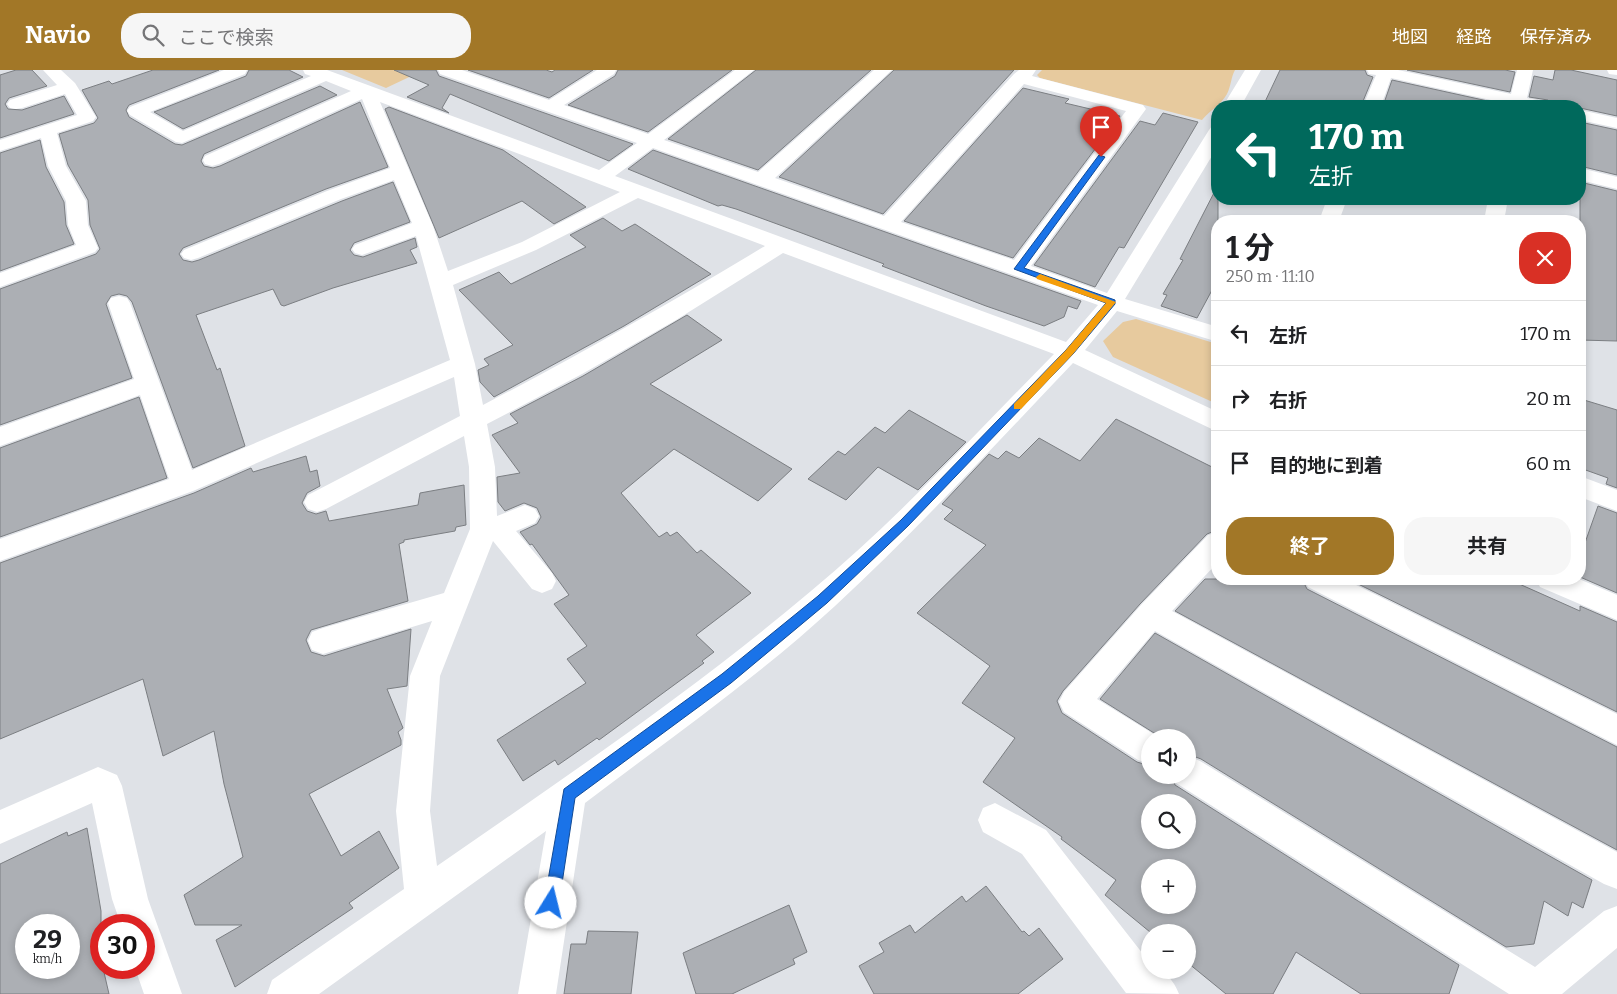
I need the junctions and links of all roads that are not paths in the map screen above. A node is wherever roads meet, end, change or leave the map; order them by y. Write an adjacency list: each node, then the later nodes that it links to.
1 (51, 70): 12 (street)
2 (239, 70): 10 (street)
3 (446, 70): 19 (street)
4 (608, 70): 19 (street)
5 (746, 70): 23 (street)
6 (884, 70): 30 (street)
7 (1253, 70): 14 (street)
8 (1525, 70): 17 (street)
9 (1380, 71): 15 (street); 16 (street)
10 (319, 73): 13 (street)
11 (1024, 74): 33 (street); 38 (street)
12 (69, 87): 18 (street); 22 (street)
13 (367, 90): 26 (street); 27 (street); 29 (street)
14 (1236, 100)
15 (1373, 100)
16 (1501, 100)
17 (1519, 100)
18 (16, 104)
19 (550, 106): 23 (street)
20 (1586, 116): 21 (street)
21 (1617, 123)
22 (48, 130): 25 (street); 39 (street)
23 (650, 141): 29 (street); 30 (street)
24 (1211, 141): 41 (street)
25 (0, 146)
26 (212, 160)
27 (400, 171): 34 (street); 37 (street)
28 (1586, 175): 31 (street)
29 (601, 178): 32 (street)
30 (761, 180): 33 (street)
31 (1617, 183)
32 (637, 191): 35 (street); 40 (street)
33 (888, 224): 38 (street)
34 (423, 226): 36 (street); 40 (street)
35 (781, 245): 44 (street); 48 (street)
36 (362, 249)
37 (191, 254)
38 (1018, 269): 41 (street)
39 (0, 280)
40 (441, 282): 45 (street)
41 (1112, 302): 43 (street); 44 (street)
42 (119, 303): 46 (street)
43 (1211, 333)
44 (1070, 352): 47 (street); 68 (street)
45 (462, 364): 48 (street); 50 (street)
46 (148, 383): 49 (street); 50 (street)
47 (1211, 420)
48 (474, 422): 53 (street); 55 (street)
49 (0, 437)
50 (184, 484): 56 (street)
51 (1586, 488): 52 (street)
52 (1617, 501)
53 (317, 502)
54 (524, 516): 55 (street)
55 (491, 528): 58 (street); 61 (street)
56 (0, 550)
57 (1211, 551): 63 (street)
58 (542, 581)
59 (1330, 585): 65 (street)
60 (1564, 585): 62 (street)
61 (453, 603): 64 (street); 72 (street)
62 (1617, 608)
63 (1152, 614): 66 (street); 71 (street)
64 (323, 641)
65 (1617, 730)
66 (1141, 742)
67 (1196, 777): 76 (street)
68 (569, 794): 72 (street); 79 (street)
69 (995, 820): 80 (street)
70 (0, 828): 73 (street)
71 (1617, 871)
72 (423, 895): 78 (street)
73 (135, 914)
74 (1617, 924): 76 (street)
75 (155, 970): 77 (street)
76 (1535, 992)
77 (163, 994)
78 (286, 994)
79 (537, 994)
80 (1160, 994)

